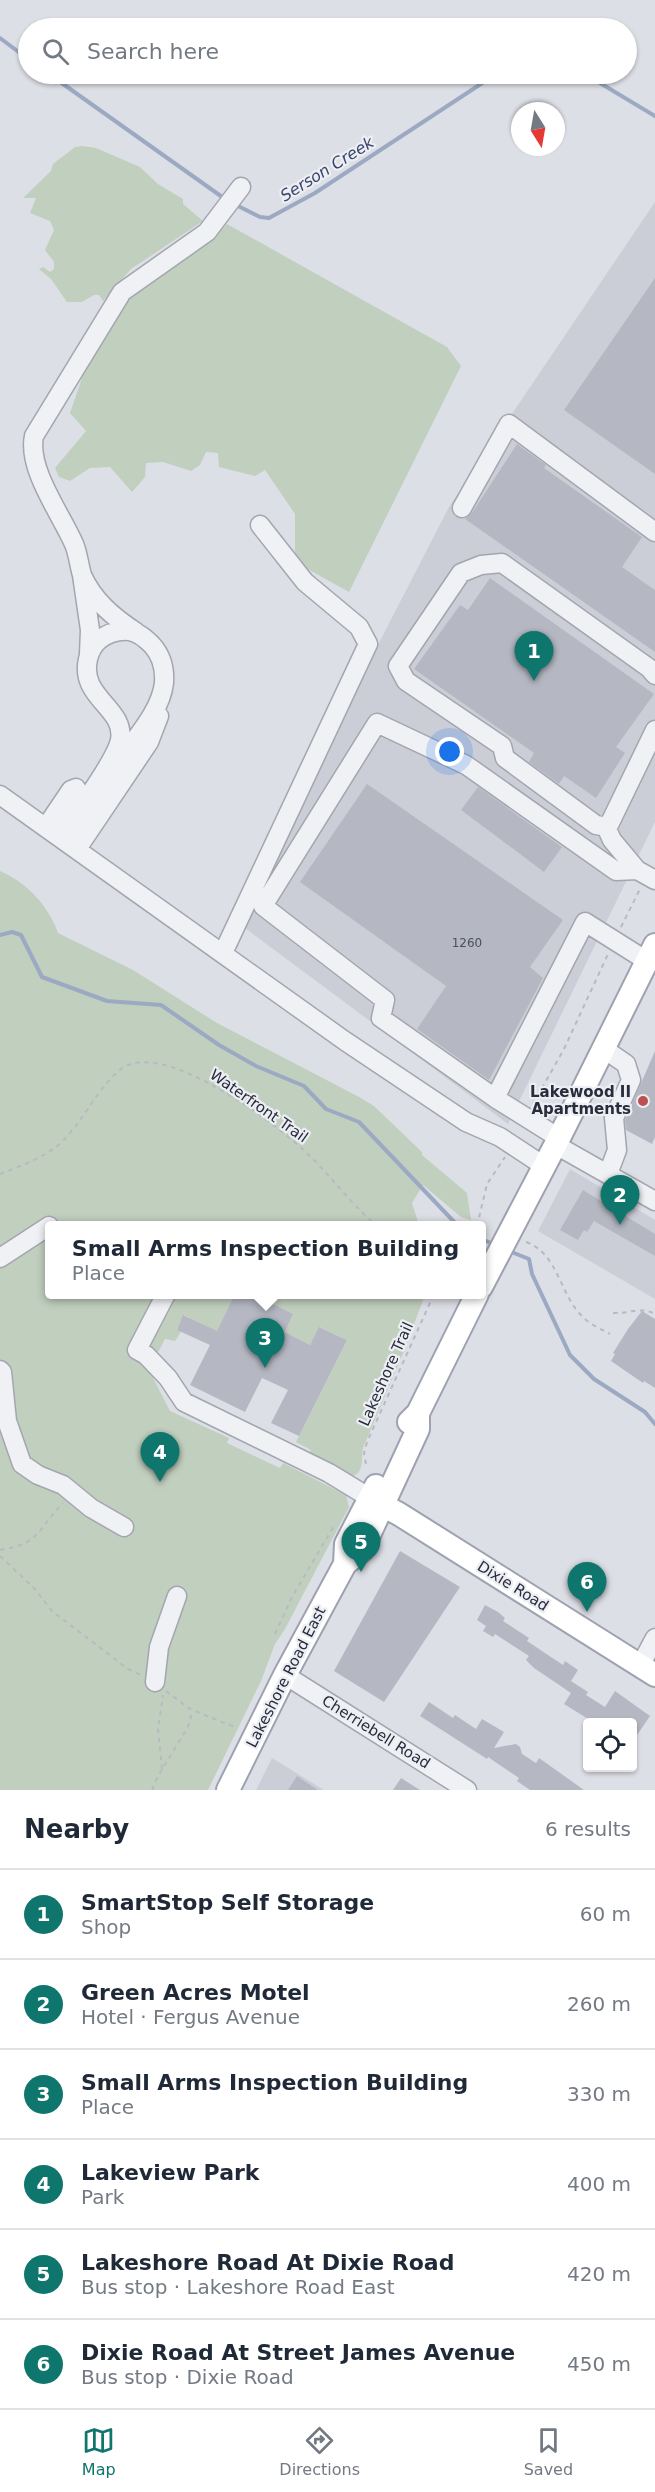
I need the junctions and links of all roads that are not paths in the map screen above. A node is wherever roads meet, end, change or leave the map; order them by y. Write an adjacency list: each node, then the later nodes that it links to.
1 (241, 187): 5 (street)
2 (462, 508): 4 (street)
3 (260, 525): 15 (street)
4 (655, 532)
5 (82, 575): 6 (street); 7 (street)
6 (136, 632): 7 (street); 12 (street)
7 (89, 654): 12 (street)
8 (655, 675): 11 (street)
9 (655, 730): 11 (street)
10 (0, 795): 12 (street)
11 (608, 827): 13 (street)
12 (60, 837): 15 (street)
13 (637, 870): 14 (street); 18 (street)
14 (647, 884)
15 (223, 953): 20 (street)
16 (651, 953): 17 (main road, Lakeshore Road East); 18 (street)
17 (604, 1048): 19 (main road, Lakeshore Road East); 21 (street)
18 (495, 1098): 19 (street)
19 (557, 1142): 20 (main road, Lakeshore Road East); 21 (street)
20 (544, 1166): 25 (main road, Lakeshore Road East)
21 (608, 1174): 22 (street)
22 (655, 1201)
23 (45, 1230): 24 (street)
24 (0, 1258)
25 (486, 1280)
26 (163, 1299): 29 (street)
27 (475, 1299): 29 (main road, Lakeshore Road East)
28 (0, 1370): 30 (street)
29 (377, 1502): 33 (main road, Dixie Road); 34 (main road, Lakeshore Road East)
30 (124, 1527)
31 (177, 1596): 35 (street)
32 (655, 1638): 33 (street)
33 (648, 1671)
34 (285, 1675): 36 (main road, Lakeshore Road East); 37 (street, Cherriebell Road)
35 (154, 1682)
36 (228, 1790)
37 (466, 1790)

